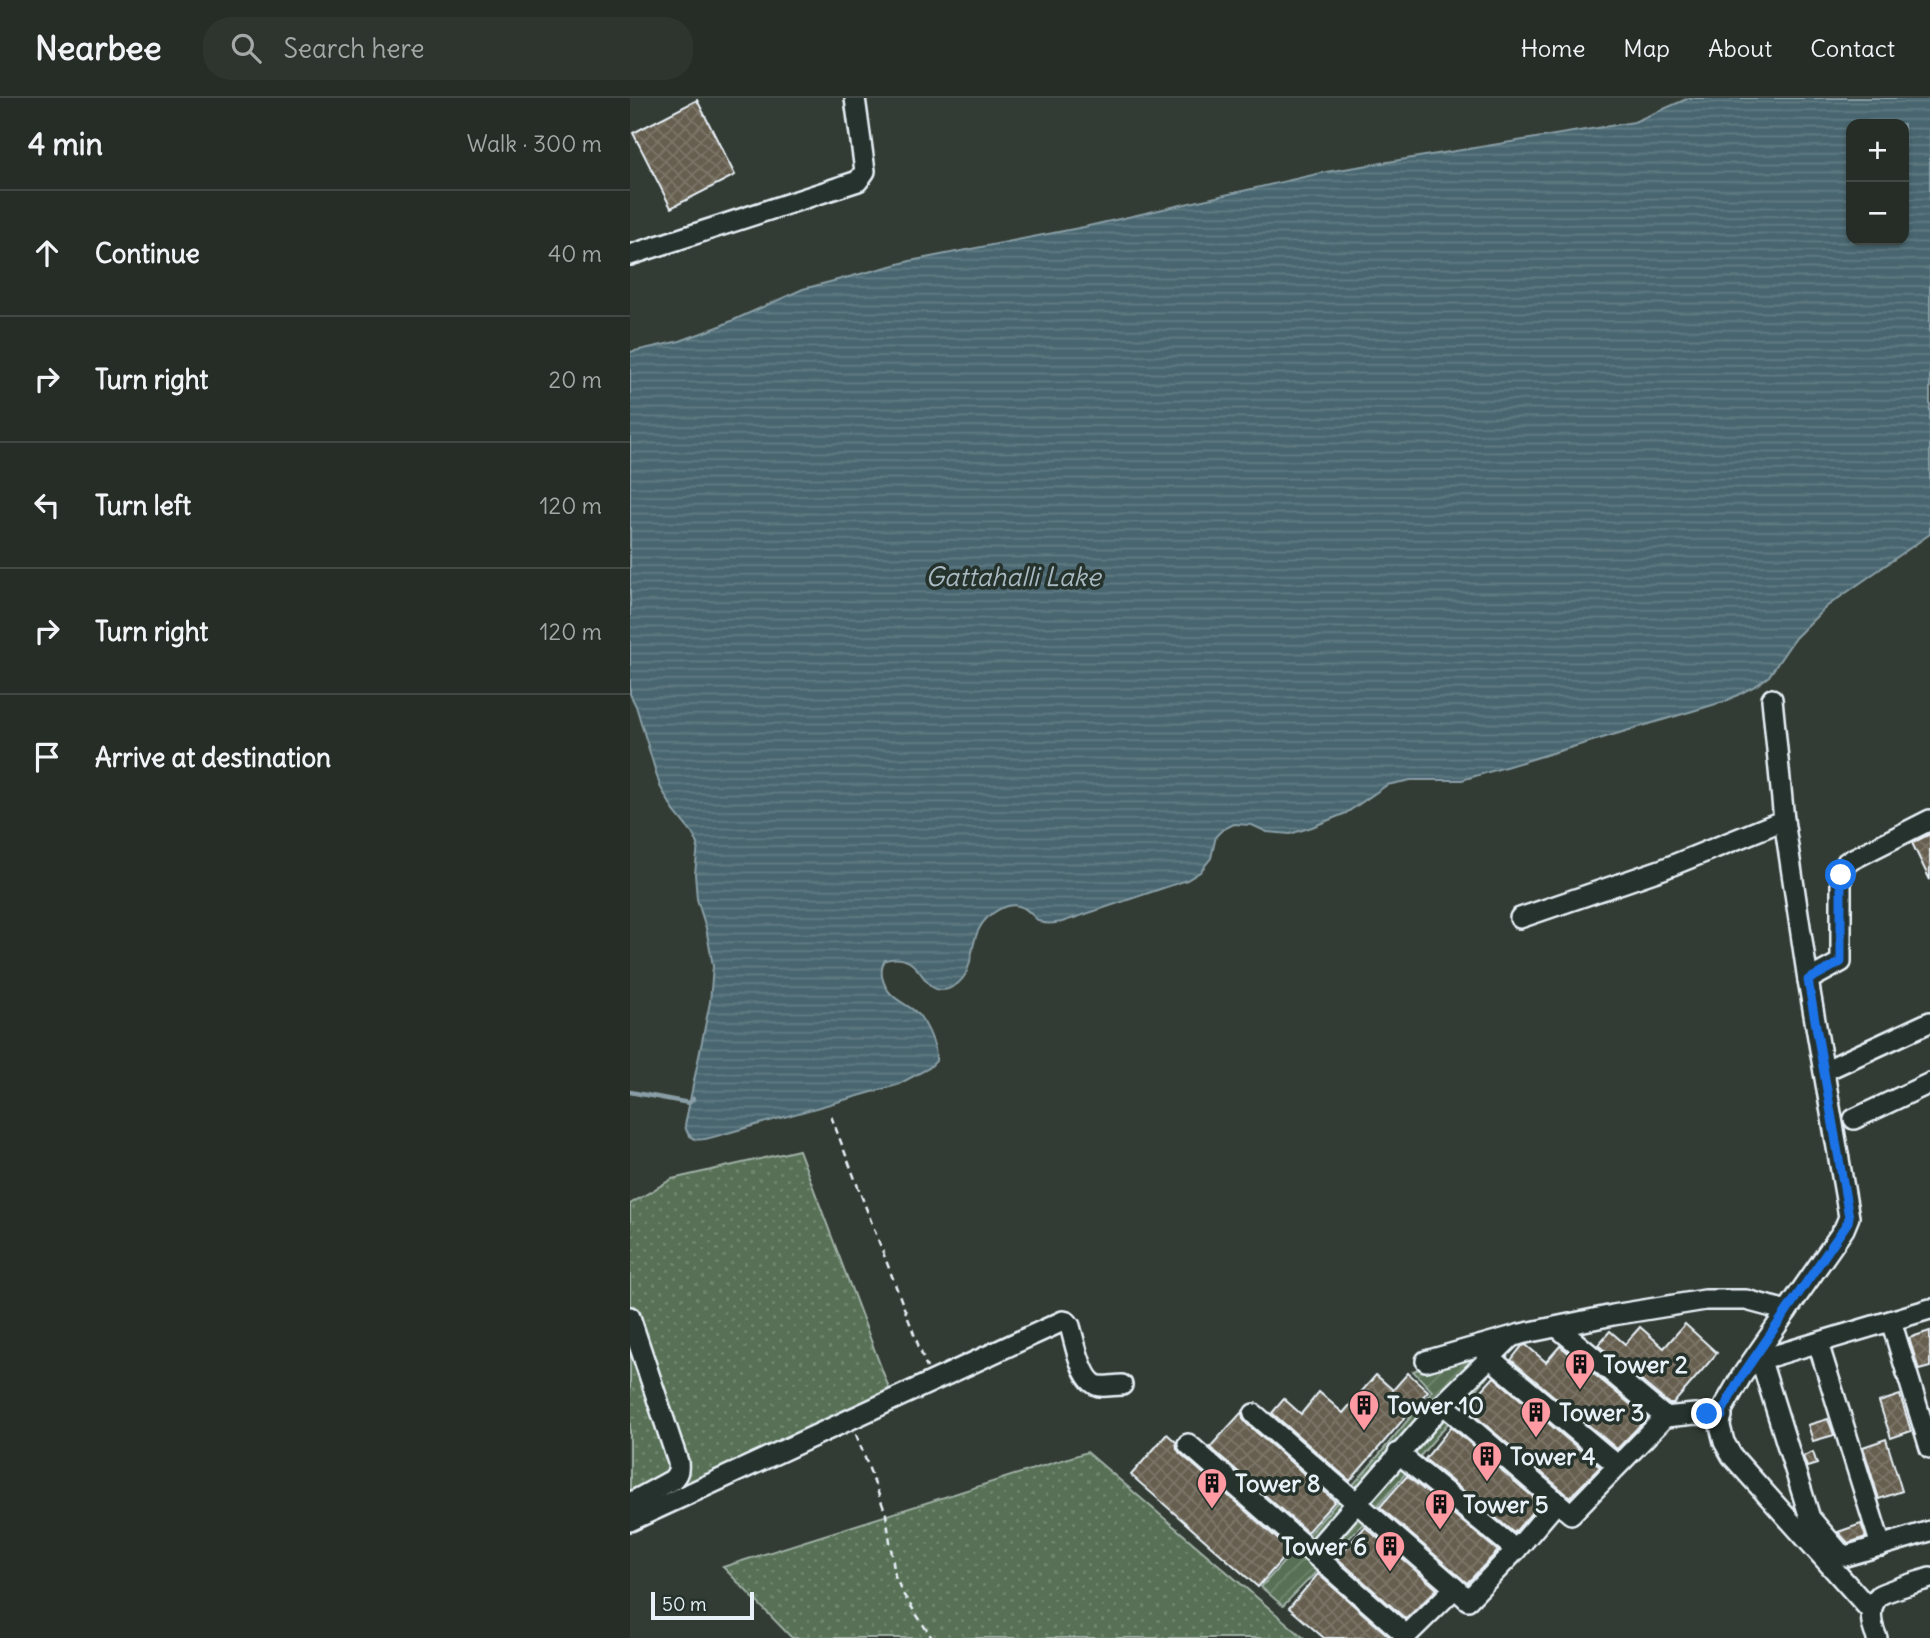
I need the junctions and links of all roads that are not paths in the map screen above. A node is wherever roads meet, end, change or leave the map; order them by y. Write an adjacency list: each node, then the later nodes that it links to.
1 (855, 98): 2 (street)
2 (630, 255)
3 (1772, 699): 4 (street)
4 (1784, 820): 6 (street); 7 (street)
5 (1930, 820): 7 (street)
6 (1520, 918)
7 (1808, 980): 9 (street)
8 (1930, 1022): 9 (street)
9 (1824, 1072): 13 (street)
10 (1930, 1083): 11 (street)
11 (1854, 1119)
12 (1930, 1309): 15 (street)
13 (1787, 1311): 16 (street); 24 (street)
14 (630, 1317): 32 (street)
15 (1891, 1321): 18 (street); 27 (street)
16 (1557, 1327): 17 (street); 25 (street)
17 (1511, 1337): 19 (street); 20 (street)
18 (1818, 1343): 35 (street); 35 (street)
19 (1490, 1358): 22 (street); 29 (street)
20 (1426, 1361)
21 (1122, 1385): 33 (street)
22 (1443, 1404): 28 (street); 31 (street)
23 (1254, 1414): 30 (street)
24 (1714, 1415): 25 (street); 40 (street)
25 (1665, 1417): 29 (street)
26 (1188, 1444): 37 (street)
27 (1930, 1448)
28 (1398, 1453): 30 (street); 36 (street)
29 (1617, 1465): 31 (street)
30 (1356, 1502): 37 (street); 39 (street)
31 (1557, 1502): 36 (street)
32 (630, 1503)
33 (630, 1521)
34 (1930, 1531): 35 (street)
35 (1881, 1546)
36 (1516, 1550): 39 (street)
37 (1313, 1553): 41 (street)
38 (1930, 1578): 40 (street)
39 (1455, 1588): 41 (street)
40 (1871, 1611): 42 (street)
41 (1406, 1637)
42 (1877, 1638)

